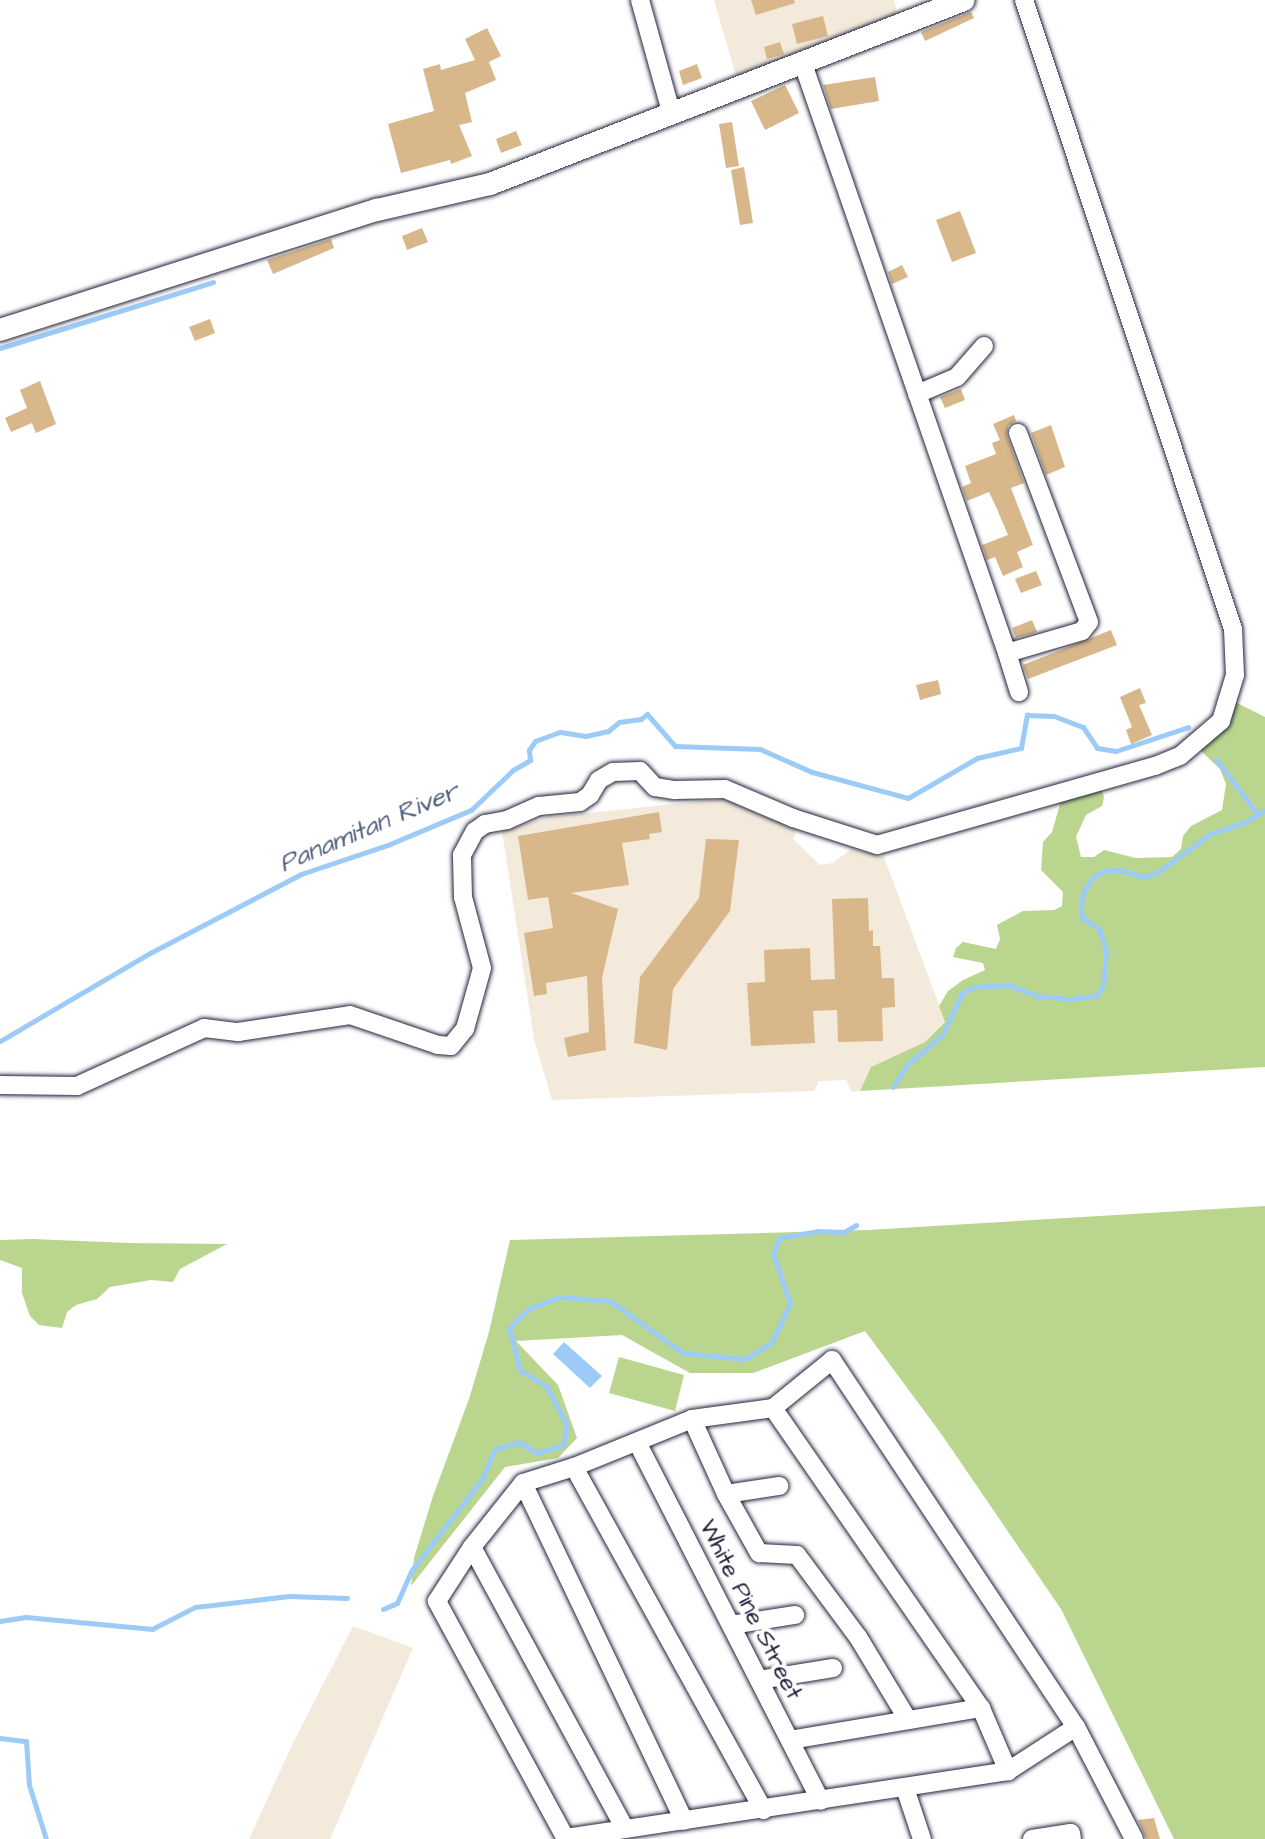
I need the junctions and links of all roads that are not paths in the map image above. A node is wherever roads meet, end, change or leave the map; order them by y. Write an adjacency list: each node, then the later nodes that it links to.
1 (640, 0): 5 (street)
2 (964, 0): 4 (street)
3 (1024, 0): 12 (street)
4 (802, 61): 5 (street); 8 (street)
5 (672, 115): 6 (street)
6 (0, 330)
7 (984, 346): 8 (street)
8 (917, 394): 10 (street)
9 (1018, 433): 10 (street)
10 (1007, 653): 11 (street)
11 (1019, 692)
12 (0, 1085)
13 (773, 1408): 14 (street); 25 (street); 27 (street)
14 (692, 1419): 15 (street); 19 (street)
15 (637, 1442): 16 (street); 22 (street, White Pine Street)
16 (574, 1467): 17 (street); 32 (street)
17 (523, 1483): 20 (street); 33 (street)
18 (779, 1486): 19 (street)
19 (726, 1494): 26 (street)
20 (472, 1547): 34 (street); 35 (street)
21 (795, 1615): 22 (street)
22 (731, 1625): 24 (street, White Pine Street)
23 (833, 1668): 24 (street)
24 (759, 1680): 28 (street, White Pine Street)
25 (981, 1708): 26 (street); 29 (street)
26 (908, 1720): 28 (street)
27 (1076, 1727): 29 (street); 39 (street)
28 (790, 1740): 31 (street, White Pine Street)
29 (1008, 1771): 30 (street)
30 (905, 1788): 31 (street); 36 (street)
31 (821, 1801): 32 (street)
32 (763, 1810): 33 (street)
33 (684, 1821): 34 (street)
34 (624, 1827): 35 (street)
35 (566, 1838)
36 (922, 1839)
37 (1032, 1839): 38 (street)
38 (1072, 1839)
39 (1134, 1839)

